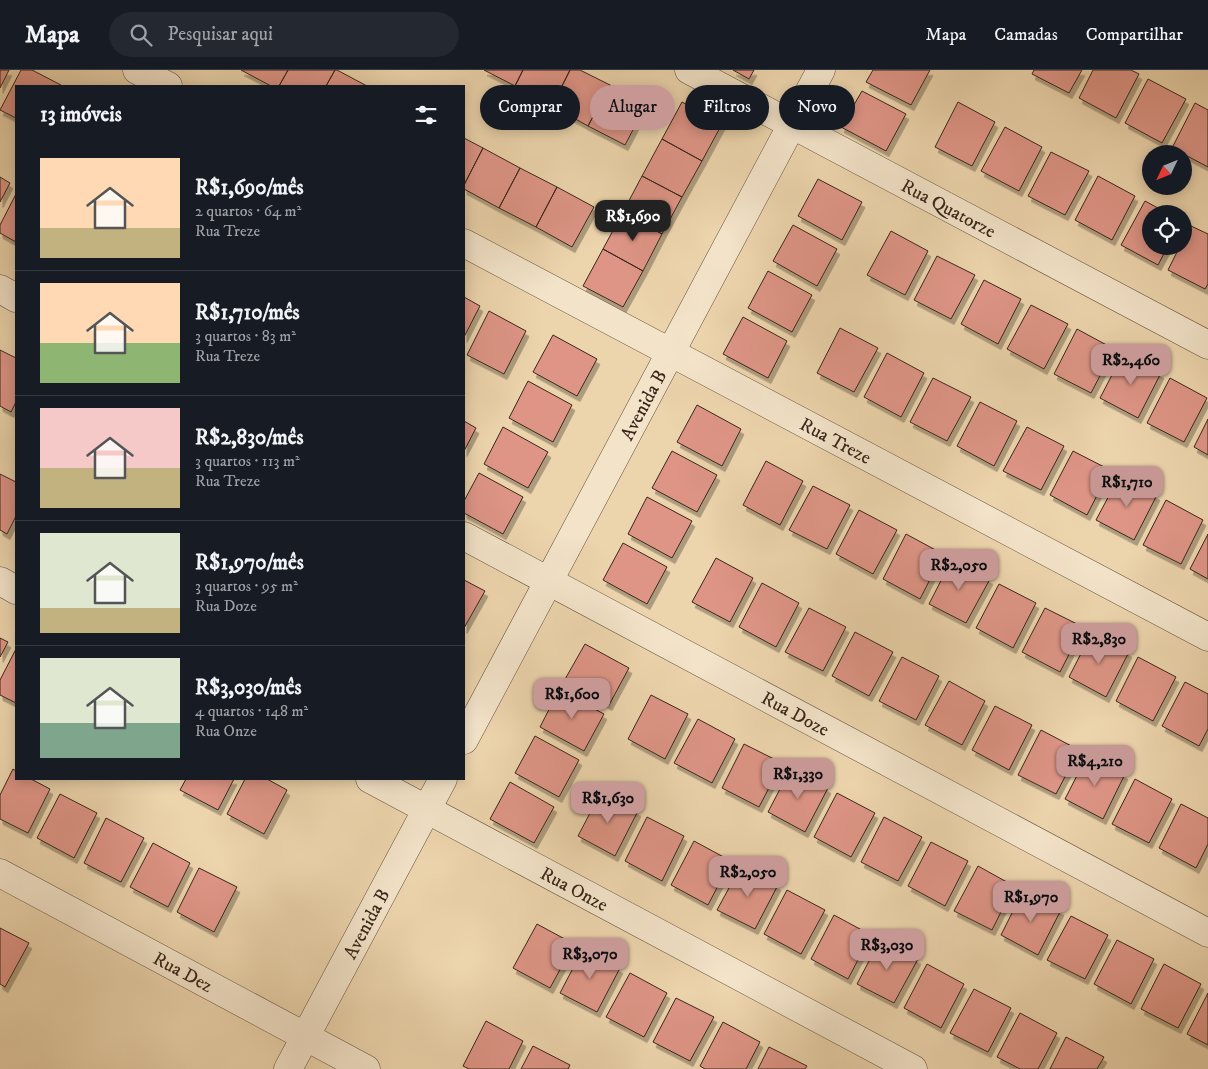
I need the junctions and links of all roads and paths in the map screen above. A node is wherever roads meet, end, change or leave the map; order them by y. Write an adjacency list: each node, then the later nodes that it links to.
1 (137, 70): 4 (street)
2 (689, 70): 6 (street, Rua Quatorze)
3 (821, 70): 5 (street, Avenida B)
4 (166, 85)
5 (813, 85)
6 (779, 117)
7 (789, 130): 13 (street, Avenida B)
8 (803, 130): 12 (street, Rua Quatorze)
9 (465, 244): 13 (street, Rua Treze)
10 (0, 289): 11 (street)
11 (15, 297)
12 (1208, 345)
13 (670, 352): 16 (street, Avenida B); 18 (street, Rua Treze)
14 (465, 537): 16 (street, Rua Doze)
15 (0, 581): 17 (street)
16 (548, 581): 19 (street, Avenida B); 24 (street, Rua Doze)
17 (15, 589)
18 (1208, 637)
19 (465, 738)
20 (372, 780): 22 (street, Rua Onze)
21 (442, 780): 22 (street, Avenida B)
22 (427, 809): 25 (street, Avenida B); 28 (street, Rua Onze)
23 (0, 873): 25 (street, Rua Dez)
24 (1208, 933)
25 (306, 1037): 26 (street, Avenida B); 27 (street, Rua Dez)
26 (288, 1069)
27 (366, 1069)
28 (913, 1069)

